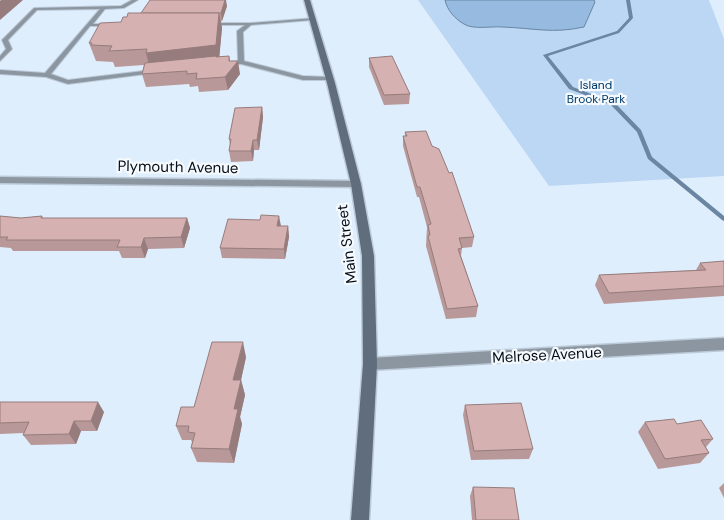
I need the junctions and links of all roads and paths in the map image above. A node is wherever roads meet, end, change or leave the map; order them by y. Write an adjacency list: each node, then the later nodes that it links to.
1 (35, 0): 4 (lane)
2 (136, 0): 5 (lane)
3 (307, 0): 6 (main road, Main Street)
4 (36, 8): 5 (lane); 11 (lane)
5 (103, 8): 9 (lane)
6 (313, 19): 8 (lane); 17 (main road, Main Street)
7 (203, 24): 8 (lane)
8 (250, 24): 12 (lane)
9 (88, 25): 10 (lane); 16 (lane)
10 (117, 25)
11 (0, 59)
12 (242, 62): 13 (lane); 17 (lane)
13 (222, 64)
14 (0, 72): 16 (lane)
15 (155, 72): 16 (lane)
16 (47, 75)
17 (330, 79): 19 (main road, Main Street)
18 (0, 180): 19 (street, Plymouth Avenue)
19 (356, 184): 21 (main road, Main Street)
20 (724, 344): 21 (street, Melrose Avenue)
21 (370, 364): 22 (main road, Main Street)
22 (360, 520)

